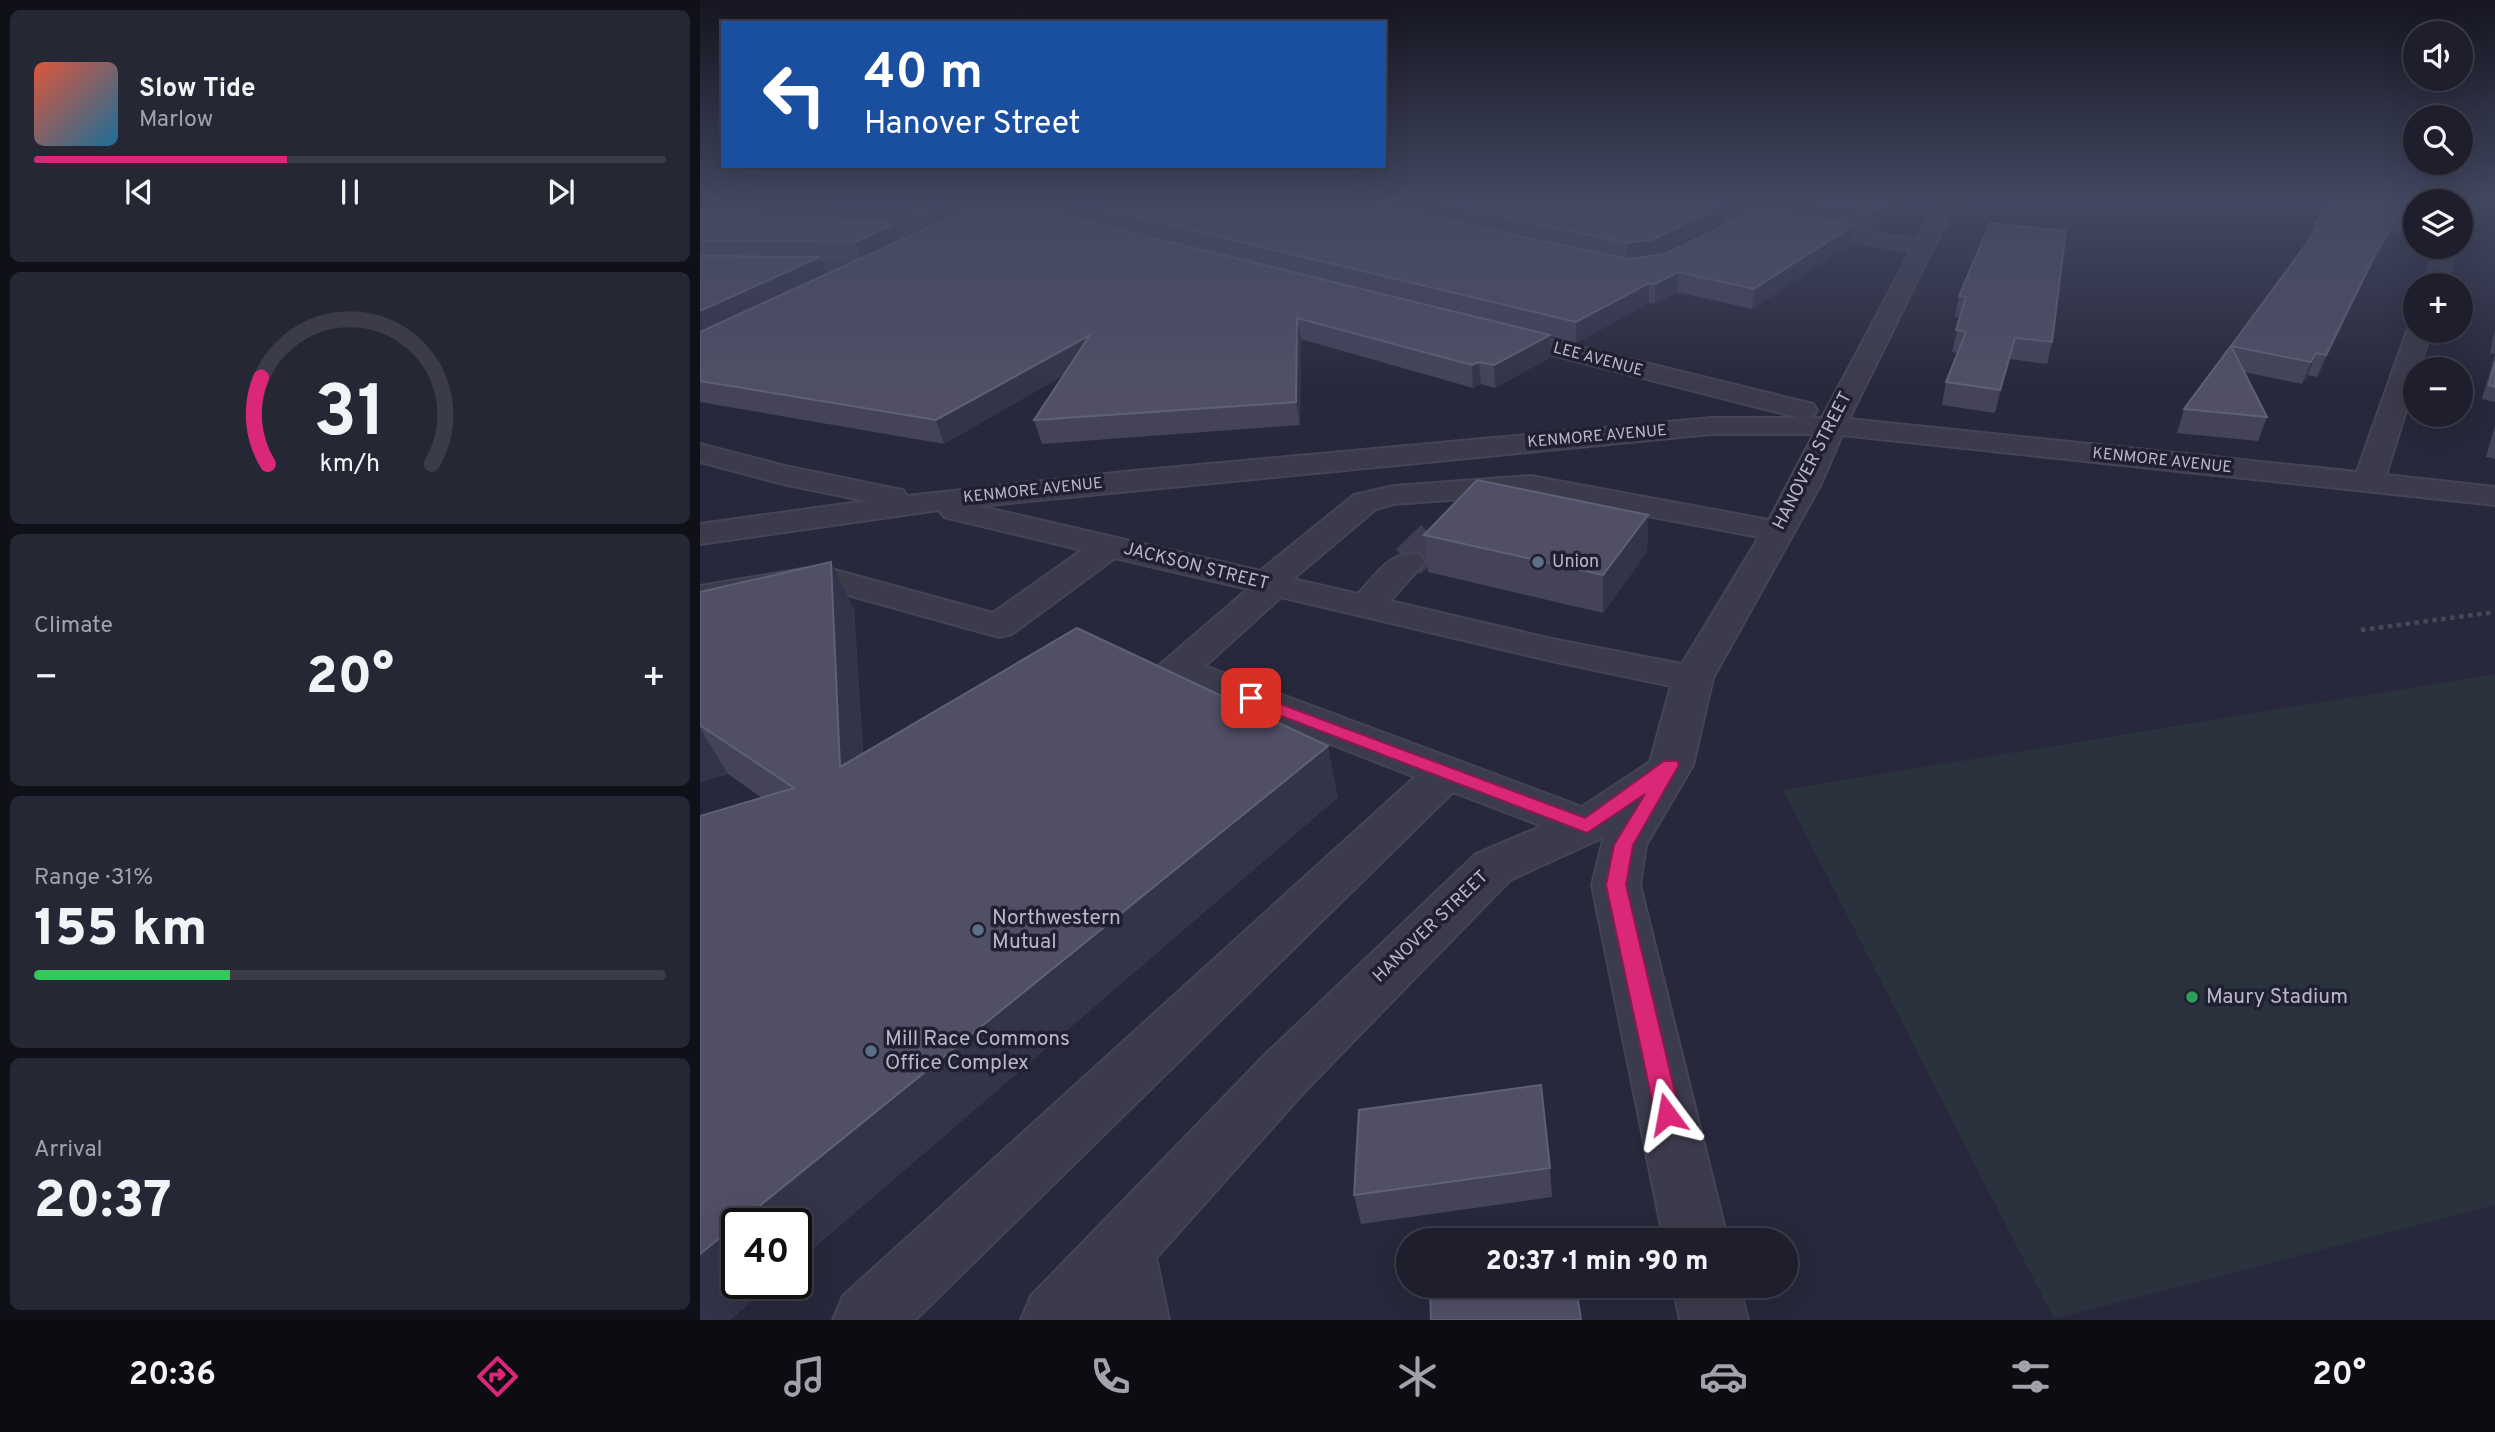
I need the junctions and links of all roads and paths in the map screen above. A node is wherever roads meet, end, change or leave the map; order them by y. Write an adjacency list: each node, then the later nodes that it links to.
1 (874, 264): 4 (street)
2 (1915, 264): 8 (street, HANOVER STREET)
3 (700, 266): 4 (street)
4 (865, 268): 5 (street)
5 (818, 291)
6 (1471, 327): 8 (street, LEE AVENUE)
7 (2415, 343): 10 (street)
8 (1832, 426): 10 (street, KENMORE AVENUE); 13 (street, KENMORE AVENUE); 15 (street, HANOVER STREET)
9 (700, 453): 13 (street, JACKSON STREET)
10 (2368, 483): 12 (street, KENMORE AVENUE)
11 (1488, 487): 14 (street); 15 (street); 19 (street)
12 (2495, 496)
13 (921, 503): 16 (street, KENMORE AVENUE); 17 (street, JACKSON STREET)
14 (1452, 520)
15 (1778, 531): 24 (street, HANOVER STREET)
16 (700, 534)
17 (1109, 546): 19 (street, JACKSON STREET); 20 (street)
18 (1408, 562): 21 (street)
19 (1269, 585): 21 (street, JACKSON STREET); 26 (street)
20 (700, 597)
21 (1365, 607): 24 (street, JACKSON STREET)
22 (2495, 612): 23 (path)
23 (2361, 630)
24 (1693, 678): 25 (street, HANOVER STREET)
25 (1671, 765): 27 (street, HANOVER STREET); 28 (street)
26 (1445, 774): 27 (street); 31 (street)
27 (1587, 826): 29 (street, HANOVER STREET)
28 (1693, 1228)
29 (1122, 1249): 32 (street, HANOVER STREET); 33 (street)
30 (1709, 1298): 34 (street)
31 (867, 1320)
32 (1055, 1320)
33 (1135, 1320)
34 (1714, 1320)

